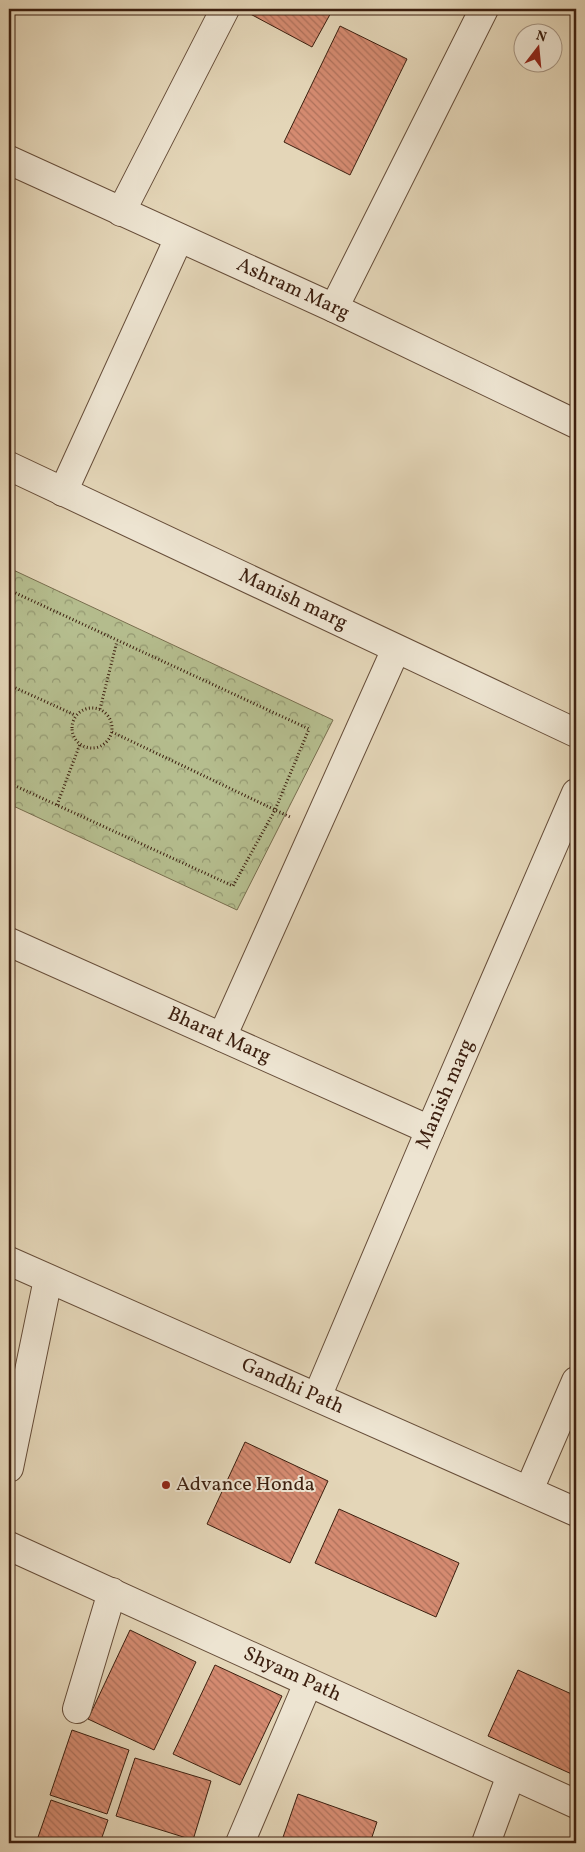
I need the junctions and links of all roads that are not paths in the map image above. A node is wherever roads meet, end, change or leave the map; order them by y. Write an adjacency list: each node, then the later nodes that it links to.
1 (225, 9): 4 (street)
2 (484, 9): 6 (street)
3 (9, 160): 4 (street, Ashram Marg)
4 (121, 212): 5 (street, Ashram Marg)
5 (179, 238): 6 (street, Ashram Marg); 9 (street)
6 (334, 308): 7 (street, Ashram Marg)
7 (573, 414)
8 (9, 466): 9 (street, Manish marg)
9 (63, 492): 10 (street, Manish marg)
10 (396, 649): 11 (street, Manish marg); 14 (street)
11 (576, 733)
12 (576, 793): 15 (street, Manish marg)
13 (9, 942): 14 (street, Bharat Marg)
14 (222, 1036): 15 (street, Bharat Marg)
15 (430, 1130): 19 (street, Manish marg)
16 (9, 1261): 17 (street, Gandhi Path)
17 (48, 1279): 19 (street, Gandhi Path); 20 (street)
18 (576, 1381): 21 (street)
19 (318, 1397): 21 (street, Gandhi Path)
20 (9, 1468)
21 (529, 1490): 22 (street, Gandhi Path)
22 (576, 1512)
23 (9, 1546): 24 (street, Shyam Path)
24 (112, 1592): 25 (street, Shyam Path); 26 (street)
25 (308, 1683): 27 (street, Shyam Path); 29 (street)
26 (77, 1709)
27 (511, 1775): 28 (street, Shyam Path); 30 (street)
28 (576, 1804)
29 (240, 1843)
30 (486, 1843)

